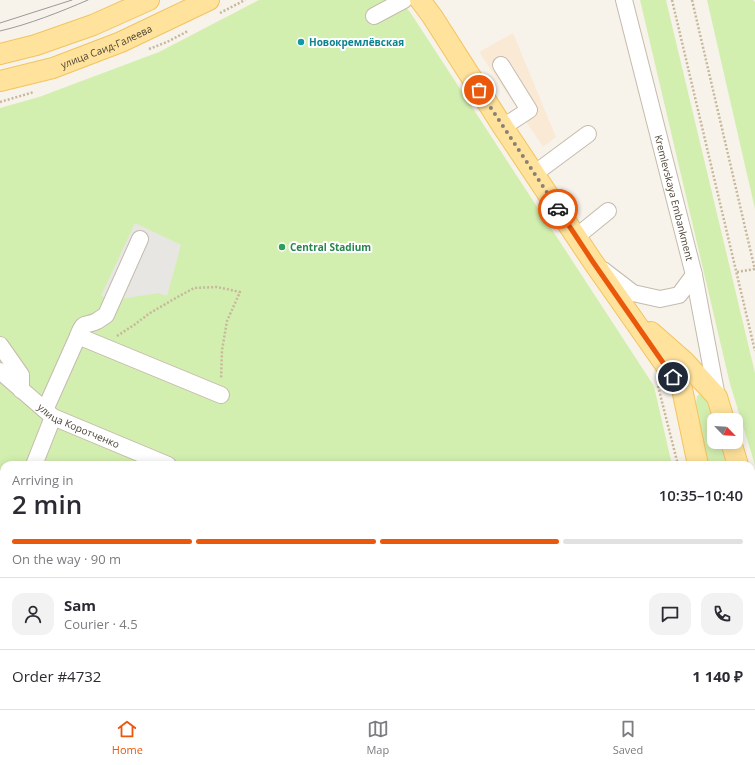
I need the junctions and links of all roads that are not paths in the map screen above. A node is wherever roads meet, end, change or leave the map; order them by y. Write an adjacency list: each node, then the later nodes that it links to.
1 (149, 0): 8 (main road)
2 (209, 0): 10 (main road, улица Саид-Галеева)
3 (404, 0): 7 (street)
4 (420, 0): 6 (main road, Kremlevskaya Embankment)
5 (624, 0): 18 (street, Kremlevskaya Embankment)
6 (431, 8): 11 (main road, Kremlevskaya Embankment)
7 (374, 16)
8 (0, 54)
9 (501, 65): 11 (street)
10 (0, 81)
11 (503, 127): 13 (main road, Kremlevskaya Embankment)
12 (588, 134): 13 (street)
13 (534, 174): 15 (main road, Kremlevskaya Embankment)
14 (608, 211): 15 (street)
15 (576, 237): 17 (main road, Kremlevskaya Embankment)
16 (140, 239): 20 (street)
17 (593, 262): 18 (street); 19 (main road, Kremlevskaya Embankment)
18 (694, 275): 25 (street, Kremlevskaya Embankment)
19 (628, 312): 25 (main road, Kremlevskaya Embankment); 31 (main road, Kremlevskaya Embankment)
20 (78, 336): 24 (street); 27 (street)
21 (0, 346): 23 (street)
22 (0, 371): 23 (street, улица Коротченко)
23 (21, 390): 27 (street, улица Коротченко)
24 (221, 395)
25 (717, 397): 26 (main road, Kremlevskaya Embankment)
26 (722, 413)
27 (49, 414): 29 (street); 30 (street, улица Коротченко)
28 (733, 449): 32 (main road)
29 (35, 461)
30 (159, 461)
31 (697, 461)
32 (737, 461)

